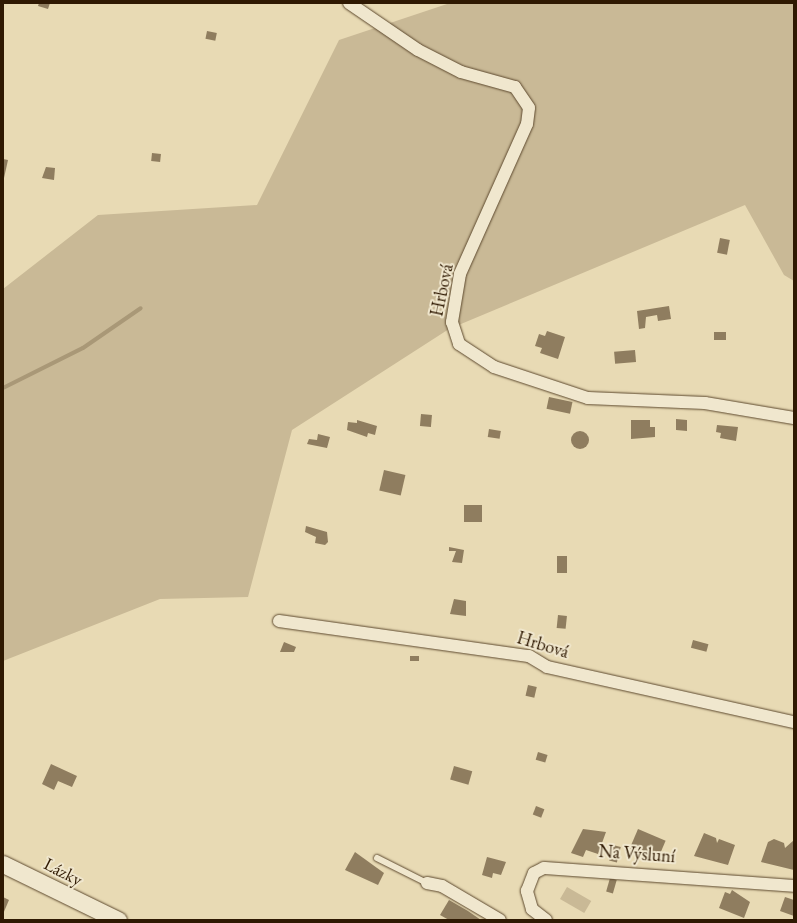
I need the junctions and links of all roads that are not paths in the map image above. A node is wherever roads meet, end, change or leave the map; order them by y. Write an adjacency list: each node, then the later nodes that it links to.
1 (349, 3): 2 (street, Hrbová)
2 (794, 418)
3 (278, 621): 4 (street, Hrbová)
4 (794, 722)
5 (377, 858): 7 (lane)
6 (3, 864): 9 (street, Lázky)
7 (427, 883): 10 (street)
8 (794, 886): 11 (street, Na Výsluní)
9 (111, 918)
10 (500, 920)
11 (546, 920)

